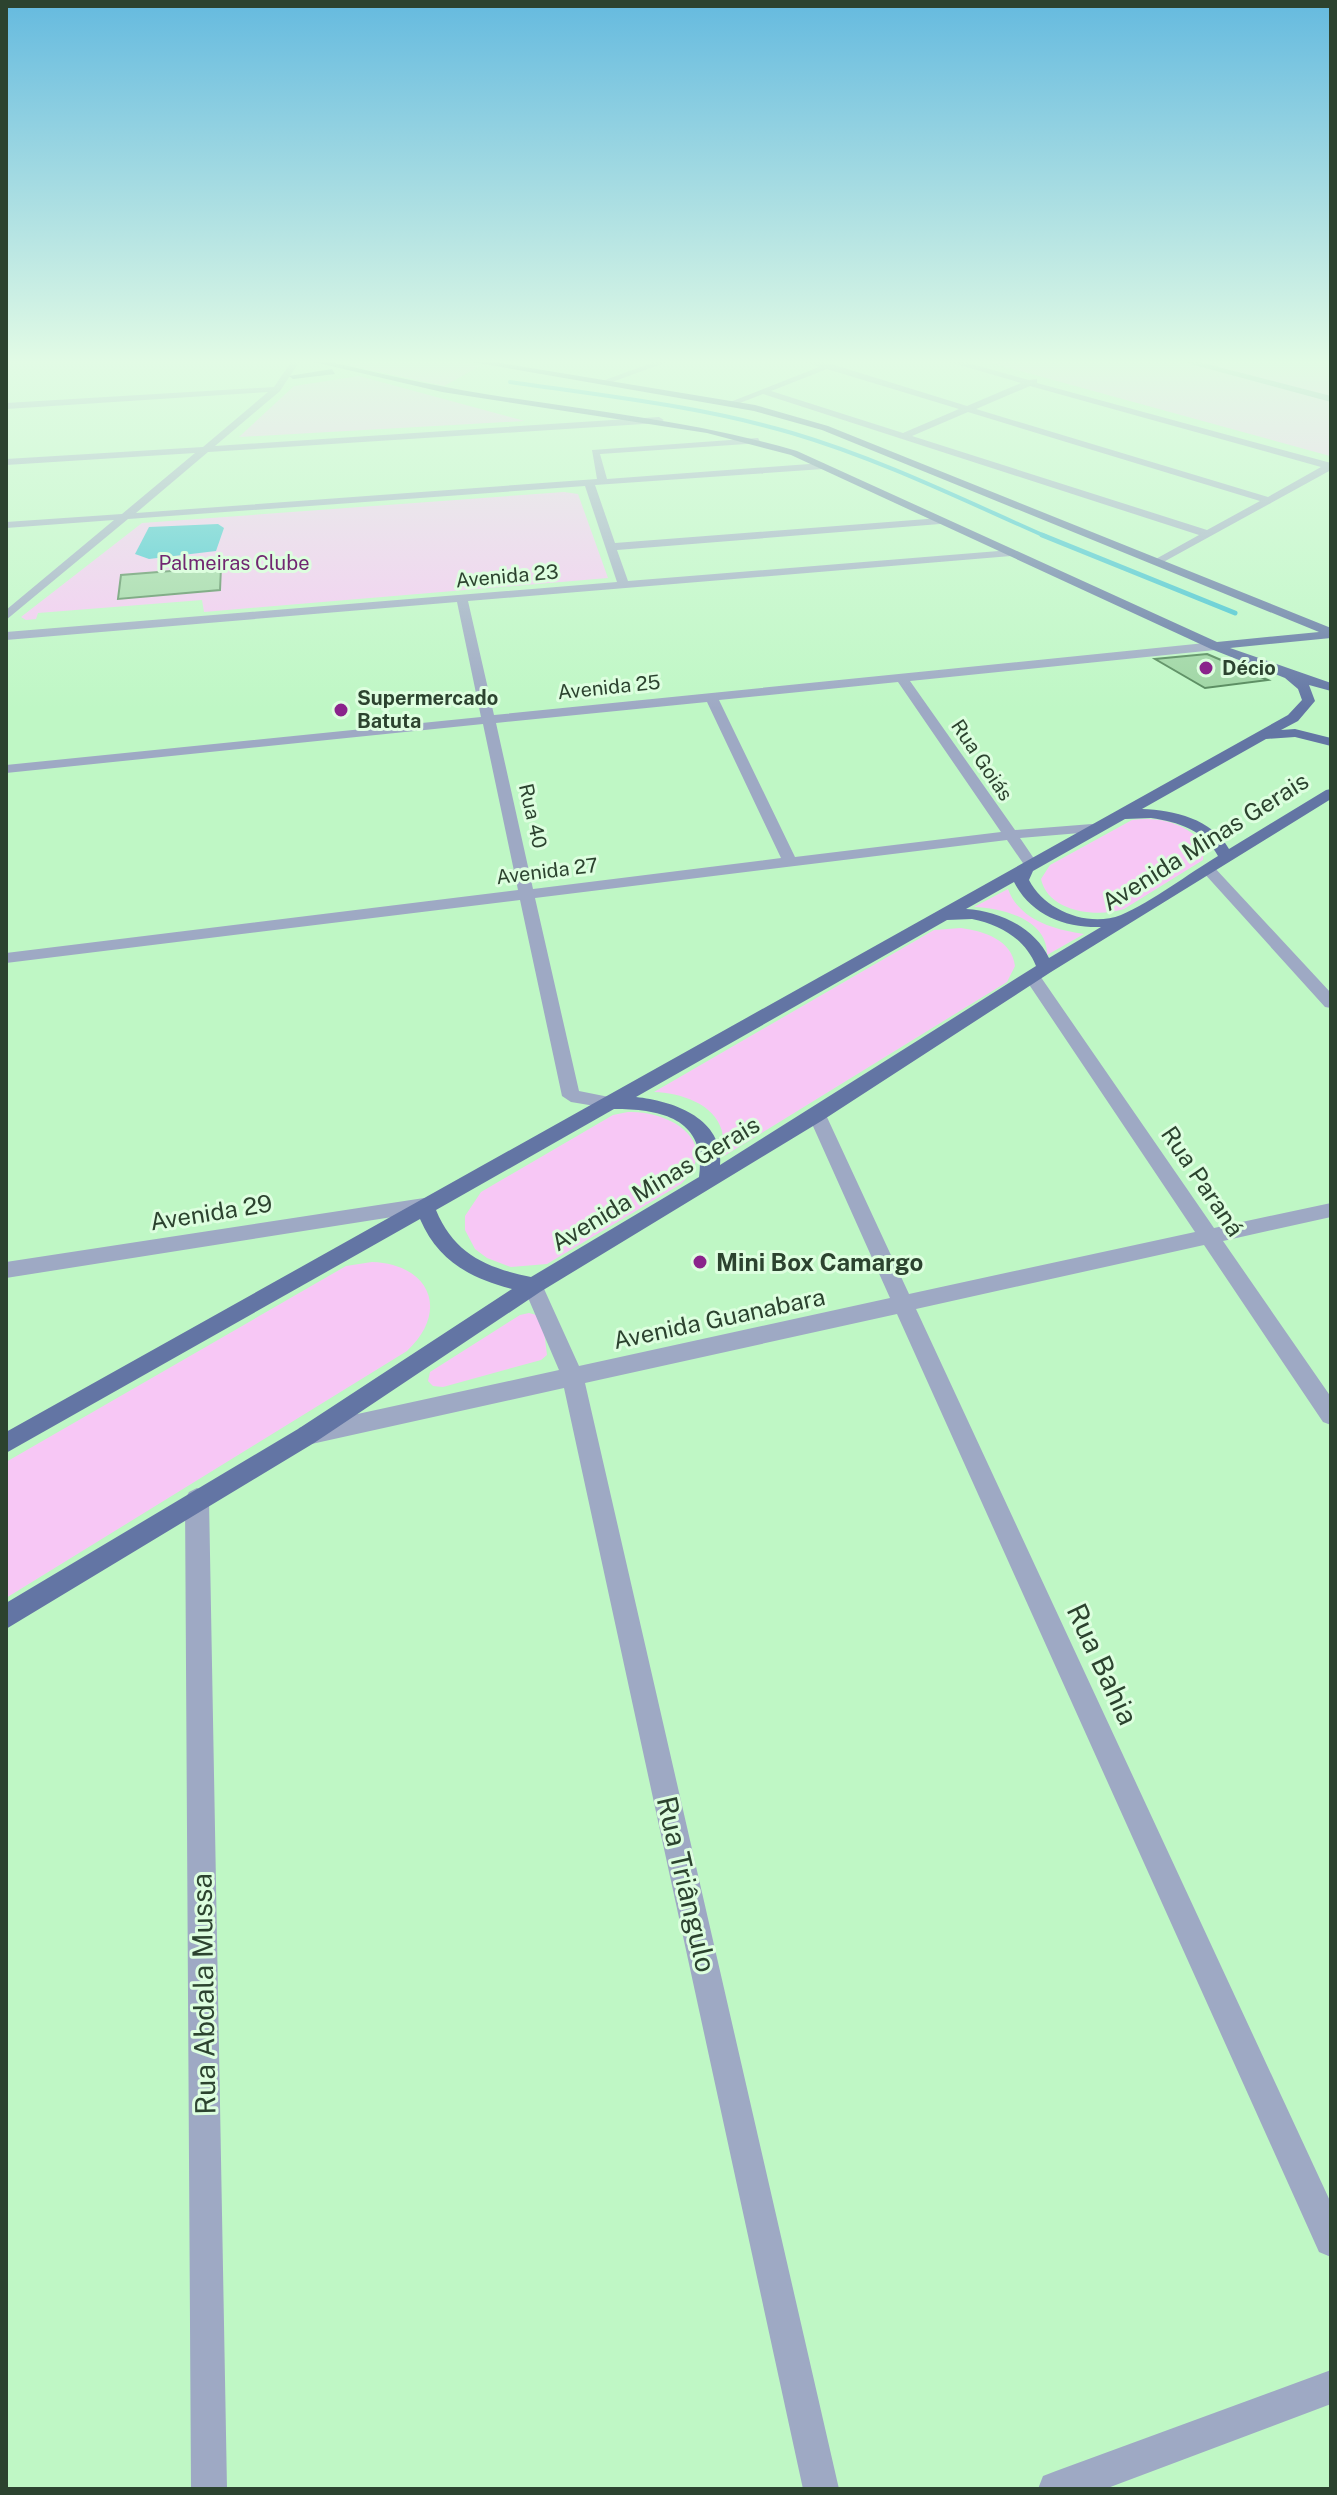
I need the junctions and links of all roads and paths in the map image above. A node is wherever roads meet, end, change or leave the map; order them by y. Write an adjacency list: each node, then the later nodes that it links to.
1 (174, 475): 12 (street)
2 (601, 475): 9 (street)
3 (693, 475): 9 (street)
4 (843, 475): 13 (main road)
5 (945, 475): 18 (main road)
6 (1026, 475): 15 (street)
7 (1187, 475): 11 (street)
8 (1312, 475): 11 (street)
9 (603, 482): 10 (street)
10 (589, 483): 12 (street); 16 (street)
11 (1268, 500): 15 (street)
12 (125, 516): 14 (street); 21 (street)
13 (940, 521): 16 (street); 17 (main road)
14 (6, 525)
15 (1208, 534): 18 (street)
16 (611, 547): 19 (street)
17 (1011, 553): 19 (street, Avenida 23); 25 (main road)
18 (1158, 562): 22 (main road)
19 (624, 585): 20 (street, Avenida 23)
20 (462, 598): 23 (street, Avenida 23); 30 (street, Rua 40)
21 (6, 616)
22 (1331, 633): 24 (main road)
23 (6, 636)
24 (1272, 640): 25 (main road); 26 (main road)
25 (1215, 646): 26 (main road); 27 (street, Avenida 25)
26 (1282, 673): 28 (main road); 31 (main road)
27 (902, 678): 29 (street, Avenida 25); 37 (street, Rua Goiás)
28 (1331, 687)
29 (711, 697): 30 (street, Avenida 25); 39 (street)
30 (489, 720): 33 (street, Avenida 25); 42 (street, Rua 40)
31 (1263, 735): 32 (main road); 35 (main road)
32 (1331, 742)
33 (6, 769)
34 (1331, 793): 38 (main road, Avenida Minas Gerais)
35 (1118, 815): 36 (main road); 38 (main road)
36 (1092, 828): 37 (street, Avenida 27); 40 (main road)
37 (1009, 835): 39 (street, Avenida 27); 40 (street, Rua Goiás)
38 (1226, 857): 41 (main road, Avenida Minas Gerais)
39 (791, 863): 42 (street, Avenida 27)
40 (1030, 863): 43 (main road); 44 (main road)
41 (1208, 869): 44 (main road, Avenida Minas Gerais); 47 (street)
42 (528, 894): 45 (street, Avenida 27); 48 (street, Rua 40)
43 (934, 918): 46 (main road); 48 (main road)
44 (1129, 919): 46 (main road, Avenida Minas Gerais)
45 (6, 958)
46 (1039, 972): 49 (main road, Avenida Minas Gerais); 53 (street, Rua Paraná)
47 (1331, 1003)
48 (613, 1103): 50 (main road); 51 (main road)
49 (817, 1115): 50 (main road, Avenida Minas Gerais); 56 (street, Rua Bahia)
50 (708, 1180): 55 (main road, Avenida Minas Gerais)
51 (424, 1205): 54 (street, Avenida 29); 55 (main road); 60 (main road)
52 (1331, 1210): 53 (street, Avenida Guanabara)
53 (1210, 1237): 56 (street, Avenida Guanabara); 58 (street, Rua Paraná)
54 (6, 1270)
55 (533, 1286): 57 (street, Rua Triângulo); 59 (main road, Avenida Minas Gerais)
56 (903, 1305): 57 (street, Avenida Guanabara); 63 (street, Rua Bahia)
57 (573, 1377): 59 (street, Avenida Guanabara); 66 (street, Rua Triângulo)
58 (1331, 1415)
59 (306, 1436): 61 (main road, Avenida Minas Gerais)
60 (6, 1443)
61 (197, 1499): 62 (main road, Avenida Minas Gerais); 65 (street, Rua Abdala Mussa)
62 (6, 1617)
63 (1331, 2240)
64 (1331, 2387): 67 (street)
65 (209, 2489)
66 (821, 2489)
67 (1056, 2489)

